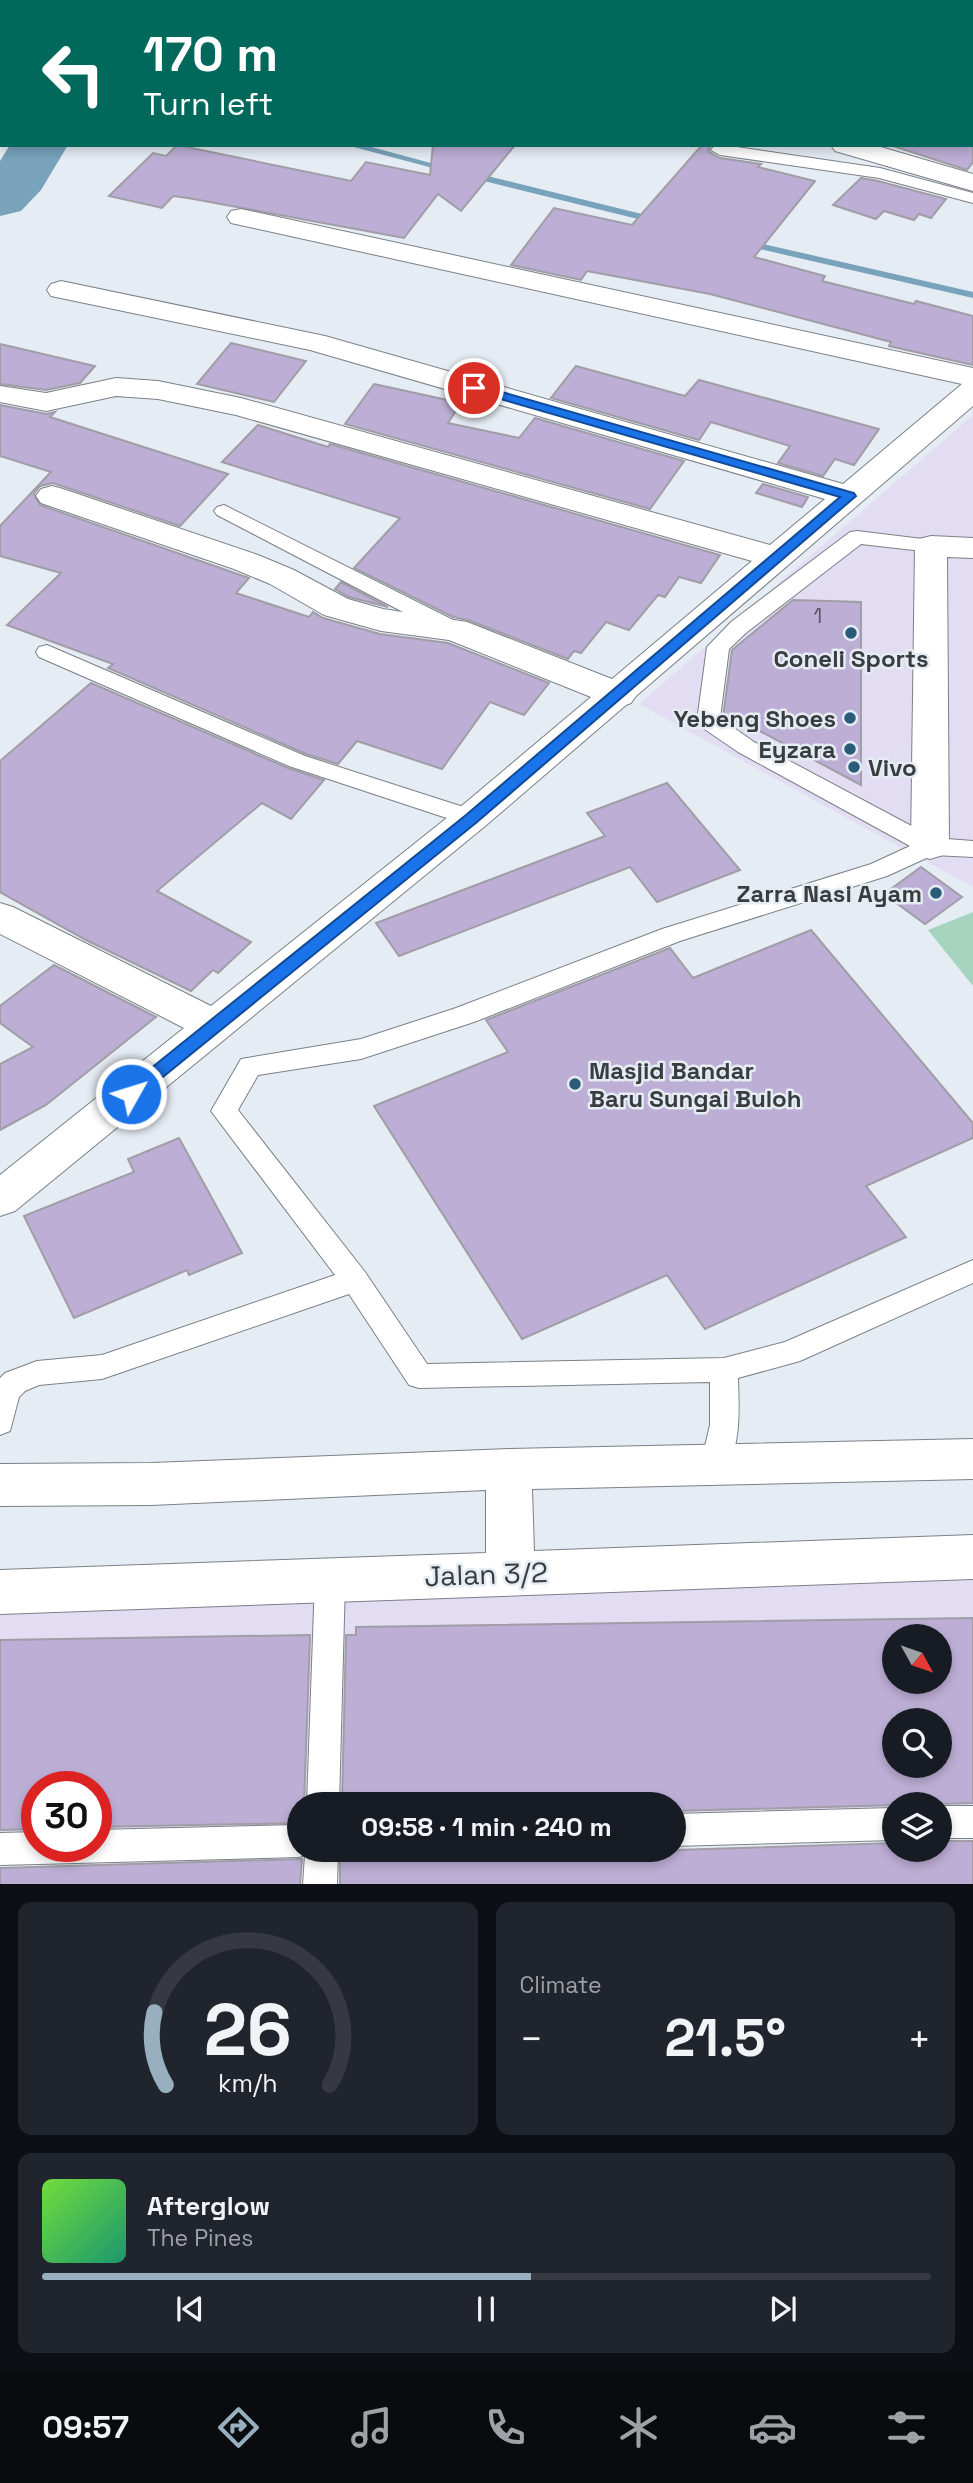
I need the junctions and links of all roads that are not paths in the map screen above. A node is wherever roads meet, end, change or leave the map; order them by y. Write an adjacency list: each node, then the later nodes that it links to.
1 (851, 147): 3 (street)
2 (720, 150): 4 (lane)
3 (973, 183)
4 (973, 198)
5 (241, 217): 7 (street)
6 (61, 290): 11 (street)
7 (973, 377)
8 (973, 390): 11 (street)
9 (4, 394): 15 (street)
10 (52, 496): 16 (street)
11 (849, 496): 15 (street)
12 (224, 511): 16 (lane)
13 (931, 545): 14 (street); 20 (street); 20 (lane)
14 (973, 548)
15 (778, 558): 18 (street)
16 (455, 630): 18 (street)
17 (47, 652): 19 (lane)
18 (619, 695): 19 (street)
19 (471, 818): 23 (street)
20 (930, 846): 21 (lane); 26 (lane)
21 (972, 850)
22 (0, 917): 23 (street)
23 (216, 1026): 24 (street)
24 (0, 1199)
25 (973, 1271): 27 (lane)
26 (355, 1280): 27 (lane); 28 (lane)
27 (724, 1370): 30 (lane)
28 (0, 1422)
29 (973, 1459): 30 (street)
30 (716, 1463): 31 (street)
31 (509, 1469): 32 (street); 34 (street)
32 (0, 1485)
33 (973, 1557): 34 (street, Jalan 3/2)
34 (510, 1573): 35 (street, Jalan 3/2)
35 (330, 1580): 36 (street, Jalan 3/2); 37 (lane)
36 (0, 1592)
37 (323, 1792)
38 (952, 1822): 39 (lane)
39 (973, 1822)
40 (882, 1824): 41 (lane)
41 (686, 1830)
42 (287, 1841): 43 (lane)
43 (112, 1846)
44 (21, 1848): 45 (lane)
45 (0, 1849)
46 (321, 1862): 47 (lane)
47 (320, 1884)

